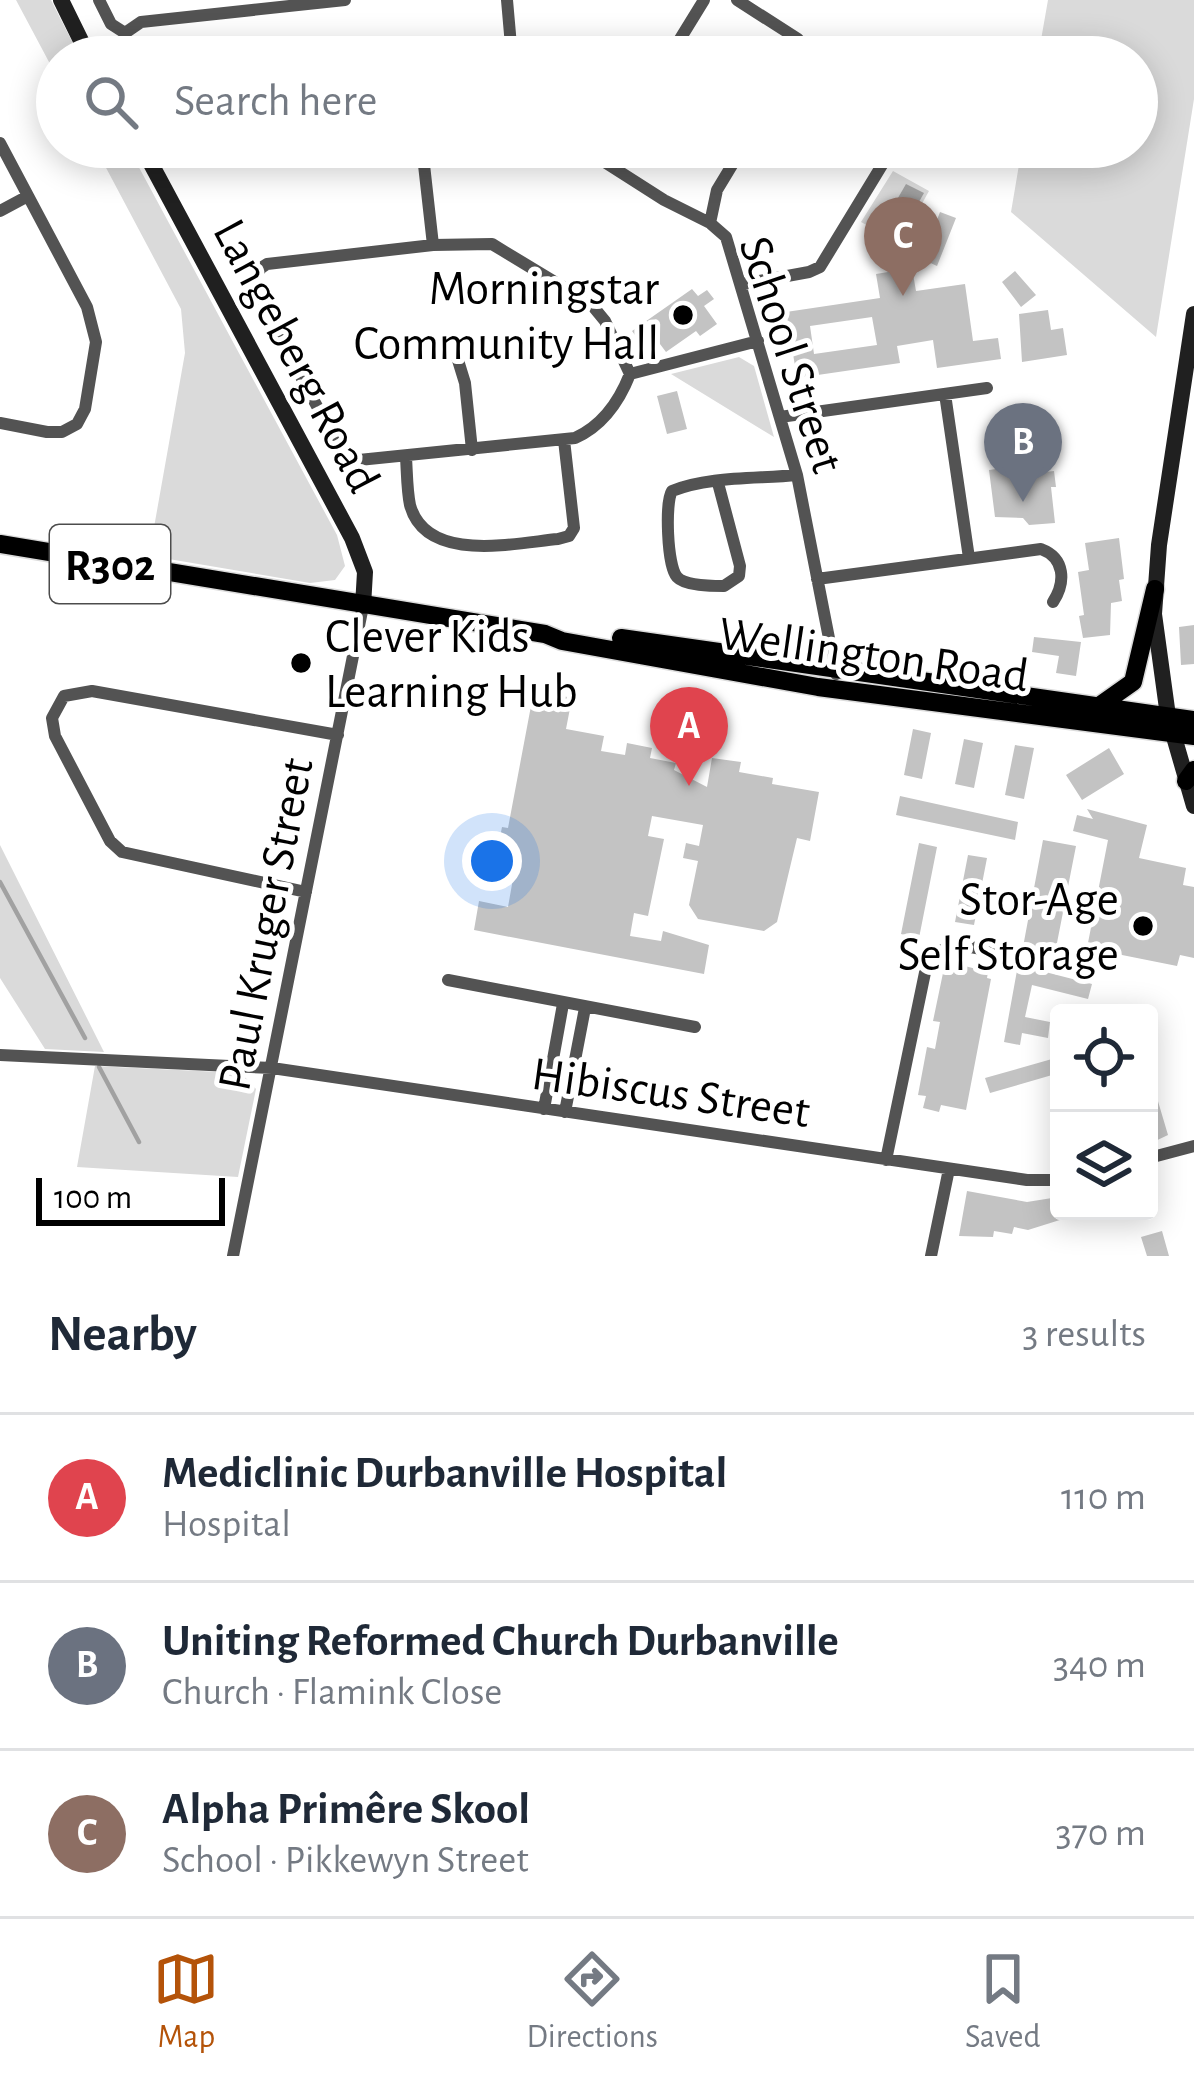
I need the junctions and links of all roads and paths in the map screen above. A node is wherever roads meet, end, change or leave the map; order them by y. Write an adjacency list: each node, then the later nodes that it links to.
1 (61, 0): 9 (main road)
2 (73, 0): 10 (main road)
3 (99, 0): 8 (street)
4 (345, 0): 8 (street)
5 (507, 0): 12 (street)
6 (704, 0): 13 (street)
7 (737, 0): 14 (street)
8 (125, 33): 11 (street)
9 (81, 36)
10 (86, 36)
11 (125, 36)
12 (510, 36)
13 (682, 36)
14 (793, 36)
15 (0, 143): 21 (street)
16 (154, 168): 44 (main road, Langeberg Road)
17 (424, 168): 24 (street)
18 (616, 168): 23 (street, School Street)
19 (729, 168): 23 (street)
20 (880, 168): 25 (street)
21 (28, 196): 22 (street); 33 (street)
22 (0, 211)
23 (710, 223): 25 (street, School Street)
24 (433, 245): 29 (street); 36 (street)
25 (743, 284): 27 (street, School Street)
26 (1193, 326): 42 (main road)
27 (758, 341): 29 (street); 32 (street, School Street)
28 (457, 357): 35 (street)
29 (630, 374): 34 (street)
30 (987, 388): 31 (street)
31 (945, 394): 32 (street); 40 (street)
32 (780, 417): 37 (street, School Street)
33 (0, 423)
34 (564, 440): 35 (street); 36 (street)
35 (472, 450): 36 (street)
36 (406, 457)
37 (797, 475): 38 (street); 41 (street, School Street)
38 (718, 483): 38 (street)
39 (0, 544): 44 (main road, Wellington Road / R302)
40 (969, 559): 41 (street); 43 (street)
41 (817, 579): 46 (street, School Street)
42 (1155, 589): 48 (main road); 50 (main road)
43 (1053, 602)
44 (363, 606): 45 (main road, Wellington Road / R302); 51 (street, Paul Kruger Street)
45 (545, 634): 46 (main road, Wellington Road / R302); 47 (main road, Wellington Road / R302)
46 (830, 662): 47 (street, School Street); 48 (main road, Wellington Road / R302)
47 (825, 688): 50 (main road, Wellington Road / R302)
48 (1099, 706): 50 (main road, Wellington Road / R302)
49 (1194, 720): 50 (main road, Wellington Road / R302)
50 (1169, 724): 52 (main road, Wellington Road / R302); 53 (main road)
51 (338, 736): 55 (street, Paul Kruger Street); 55 (street)
52 (1194, 736)
53 (1190, 776): 54 (main road)
54 (1194, 806)
55 (306, 892): 62 (street, Paul Kruger Street)
56 (1004, 954): 67 (street)
57 (448, 980): 58 (street)
58 (563, 1004): 59 (street); 63 (street)
59 (585, 1008): 60 (street); 64 (street)
60 (695, 1027)
61 (0, 1055): 62 (street, Hibiscus Street)
62 (272, 1068): 63 (street, Hibiscus Street); 70 (street, Paul Kruger Street)
63 (544, 1109): 64 (street, Hibiscus Street)
64 (565, 1112): 67 (street, Hibiscus Street)
65 (1194, 1146): 66 (street)
66 (1158, 1156)
67 (886, 1160): 68 (street, Hibiscus Street)
68 (949, 1169): 69 (street, Hibiscus Street); 71 (street)
69 (1050, 1180)
70 (233, 1256)
71 (931, 1256)

